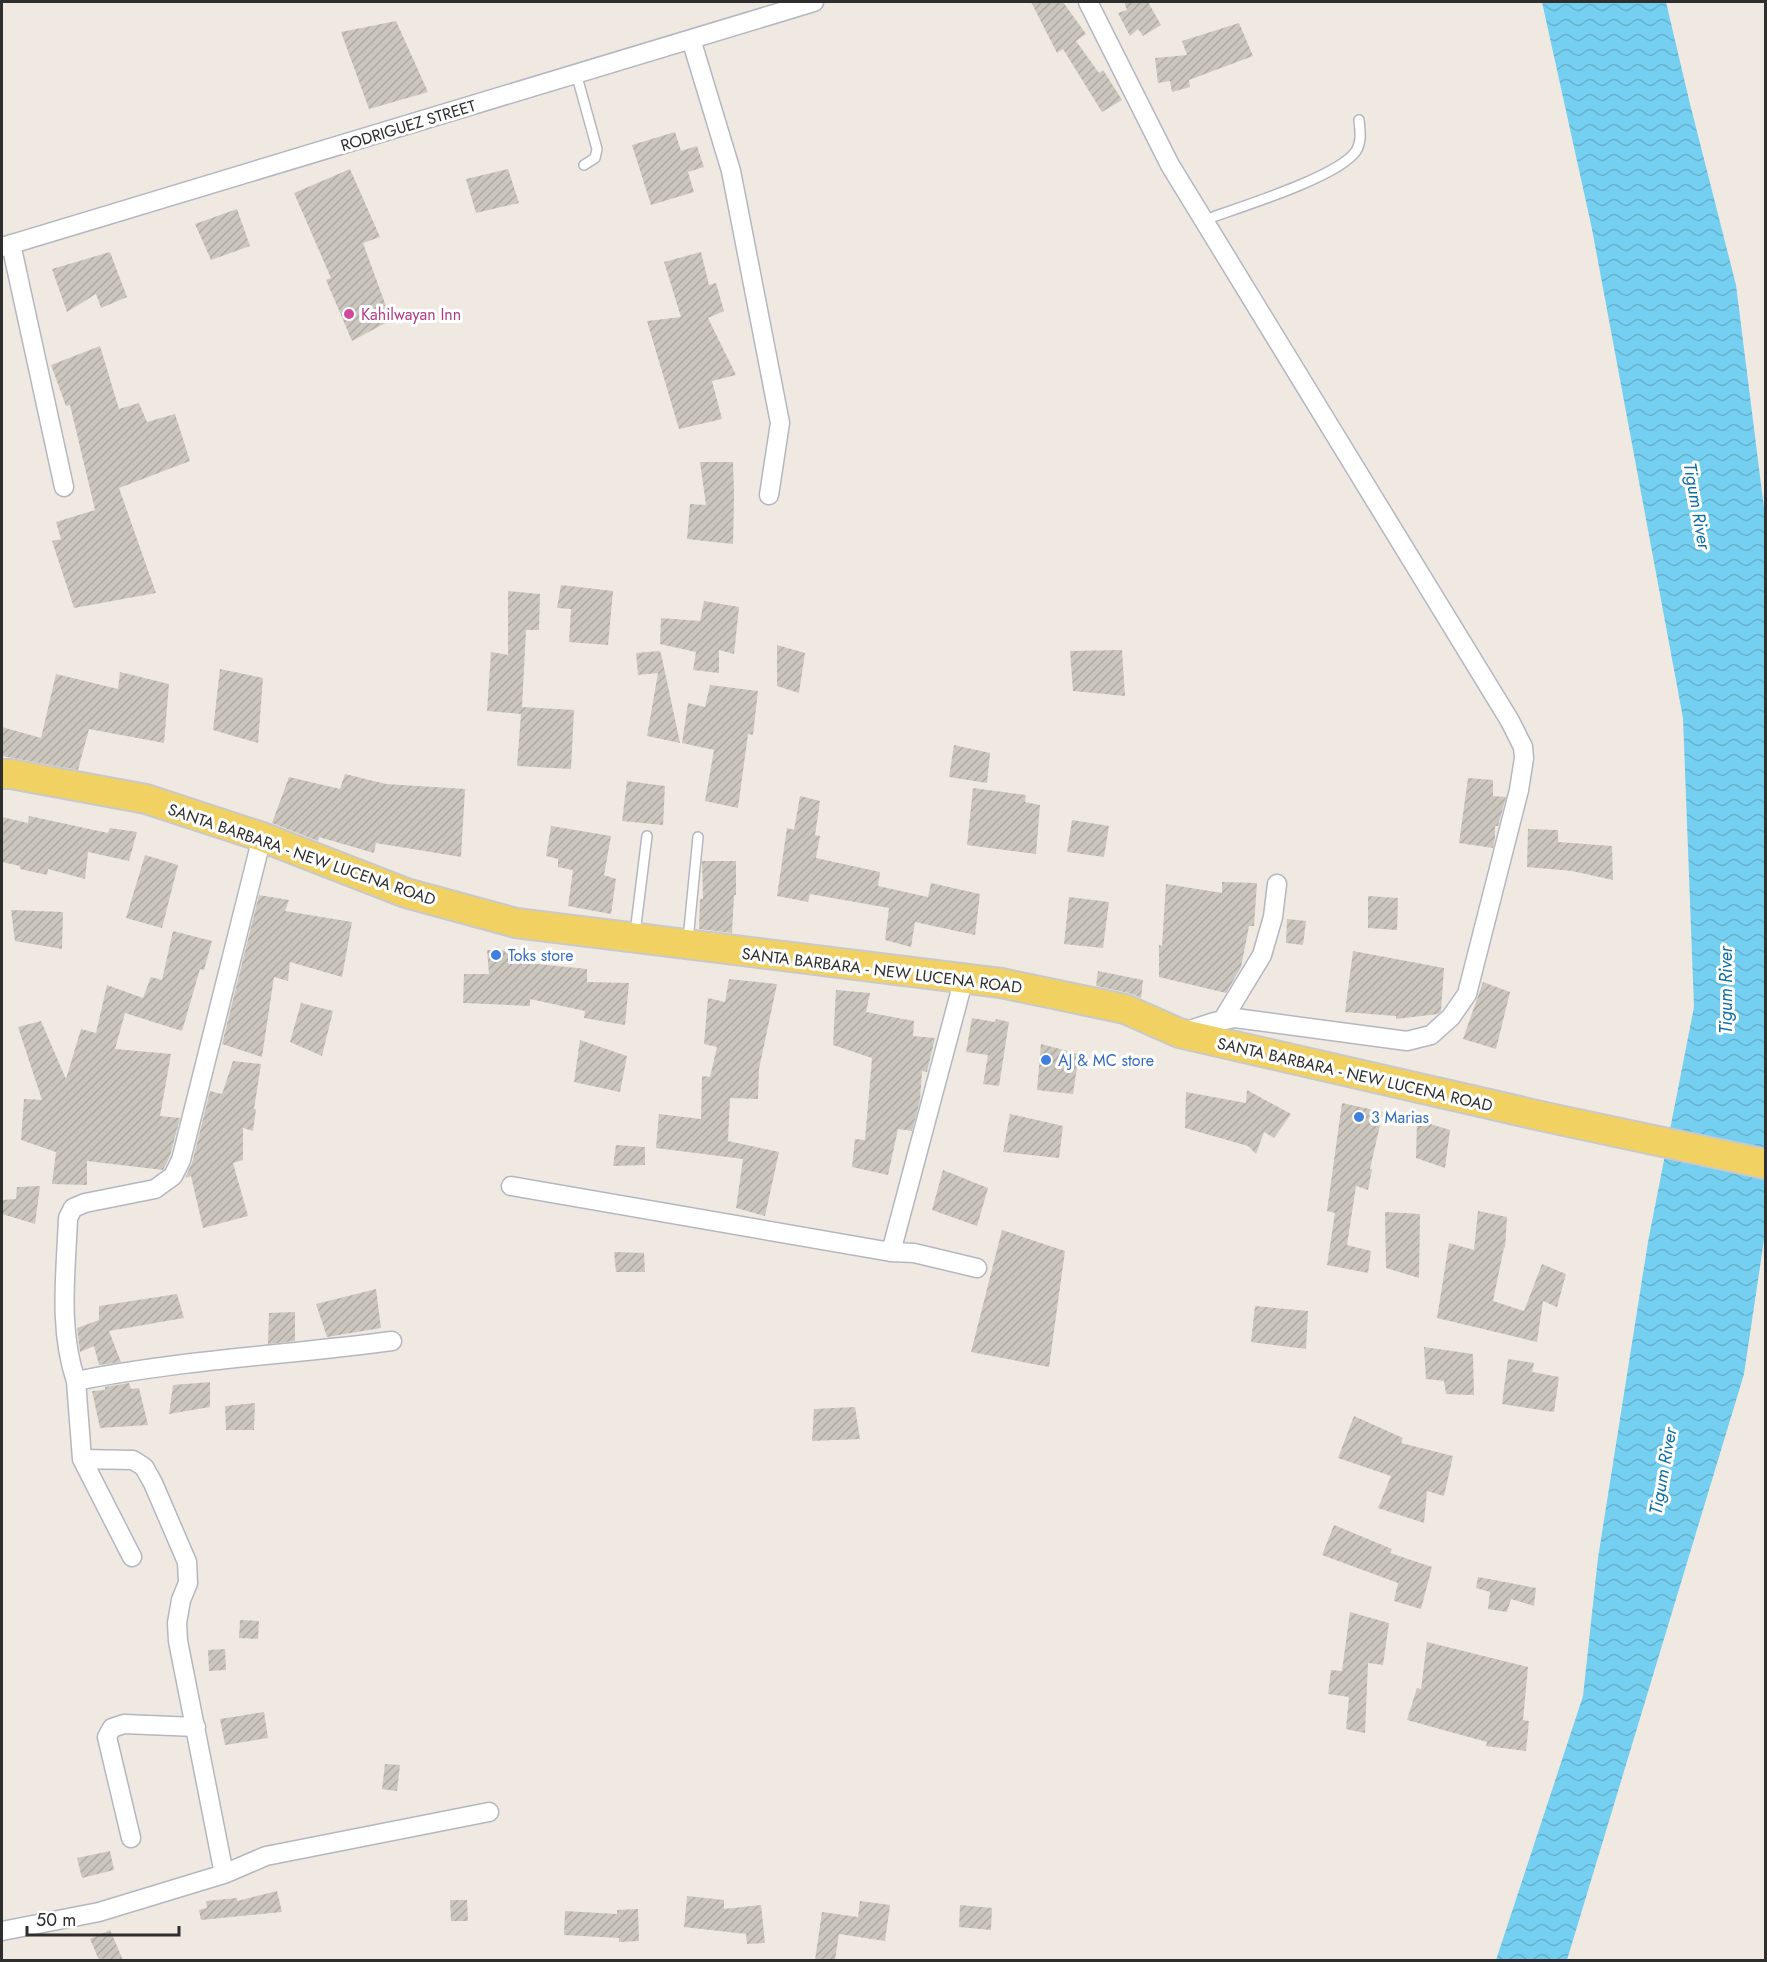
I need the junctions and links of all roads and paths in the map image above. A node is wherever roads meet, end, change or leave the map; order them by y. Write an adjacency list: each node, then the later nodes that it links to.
1 (814, 2): 3 (street, RODRIGUEZ STREET)
2 (1088, 2): 7 (street)
3 (691, 39): 4 (street, RODRIGUEZ STREET); 10 (street)
4 (576, 73): 6 (lane); 8 (street, RODRIGUEZ STREET)
5 (1359, 120): 7 (lane)
6 (584, 165)
7 (1204, 220): 19 (street)
8 (6, 246): 9 (street)
9 (64, 487)
10 (769, 495)
11 (2, 774): 13 (main road, SANTA BARBARA - NEW LUCENA ROAD)
12 (647, 836): 16 (lane)
13 (262, 837): 16 (main road, SANTA BARBARA - NEW LUCENA ROAD); 26 (street)
14 (698, 837): 17 (lane)
15 (1277, 884): 19 (street)
16 (634, 938): 17 (main road, SANTA BARBARA - NEW LUCENA ROAD)
17 (688, 945): 18 (main road, SANTA BARBARA - NEW LUCENA ROAD)
18 (964, 978): 20 (main road, SANTA BARBARA - NEW LUCENA ROAD); 23 (street)
19 (1222, 1021): 20 (street)
20 (1179, 1034): 21 (main road, SANTA BARBARA - NEW LUCENA ROAD)
21 (1766, 1164)
22 (512, 1186): 23 (street)
23 (891, 1252): 24 (street)
24 (977, 1268)
25 (392, 1341): 26 (street)
26 (76, 1381): 27 (street)
27 (82, 1459): 28 (street); 29 (street)
28 (132, 1557)
29 (196, 1727): 31 (street); 32 (street)
30 (489, 1812): 32 (street)
31 (131, 1838)
32 (224, 1875): 33 (street)
33 (2, 1931)

